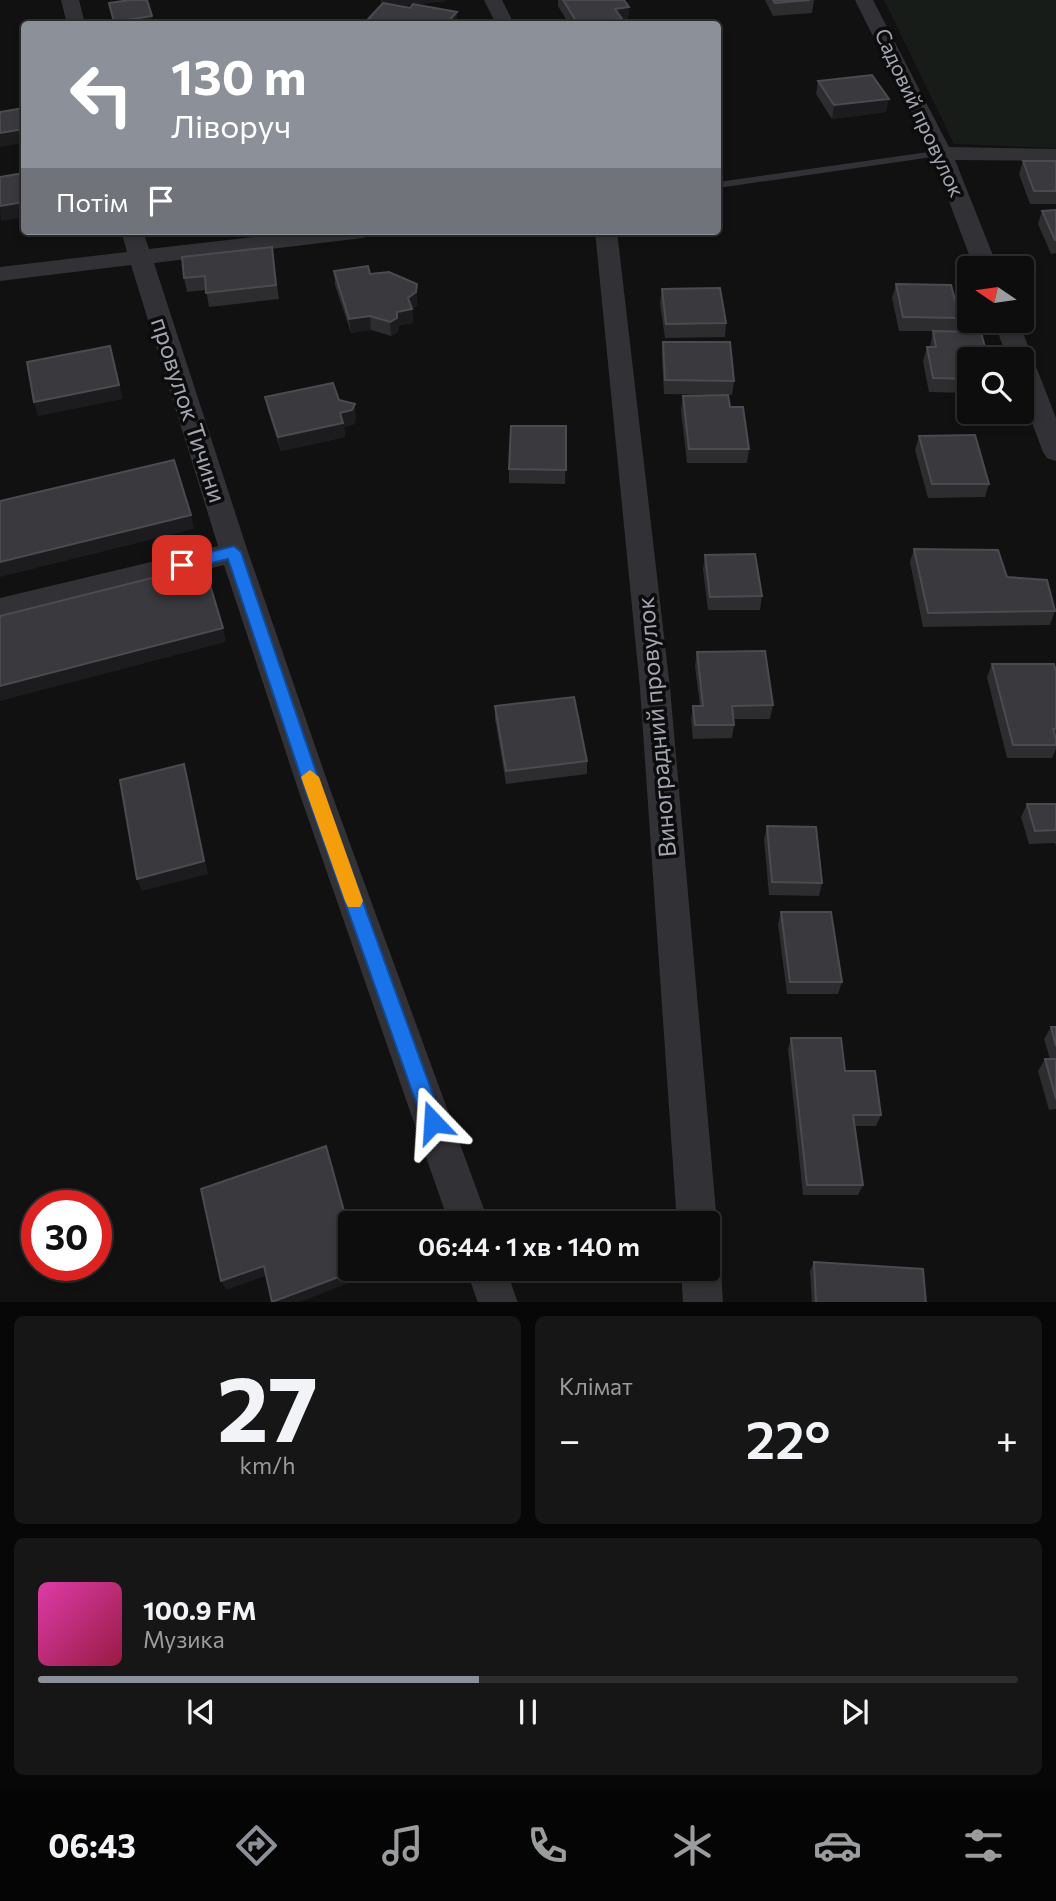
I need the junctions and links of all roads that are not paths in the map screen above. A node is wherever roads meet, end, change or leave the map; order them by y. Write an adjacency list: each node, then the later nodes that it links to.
1 (70, 0): 4 (street)
2 (493, 0): 5 (street)
3 (864, 0): 6 (street, Садовий провулок)
4 (75, 21)
5 (504, 21)
6 (942, 153): 7 (street); 8 (lane); 12 (street, Садовий провулок)
7 (1056, 155)
8 (721, 185)
9 (133, 235): 13 (street, провулок Тичини)
10 (330, 235): 13 (street)
11 (606, 235): 20 (street, Виноградний провулок)
12 (981, 256)
13 (139, 258): 14 (street); 17 (street, провулок Тичини)
14 (0, 274)
15 (1034, 395): 16 (street)
16 (1056, 452)
17 (234, 552): 18 (street); 19 (street, провулок Тичини)
18 (0, 609)
19 (465, 1211)
20 (696, 1211)
21 (490, 1281): 23 (street)
22 (702, 1281): 24 (street)
23 (498, 1302)
24 (703, 1302)

